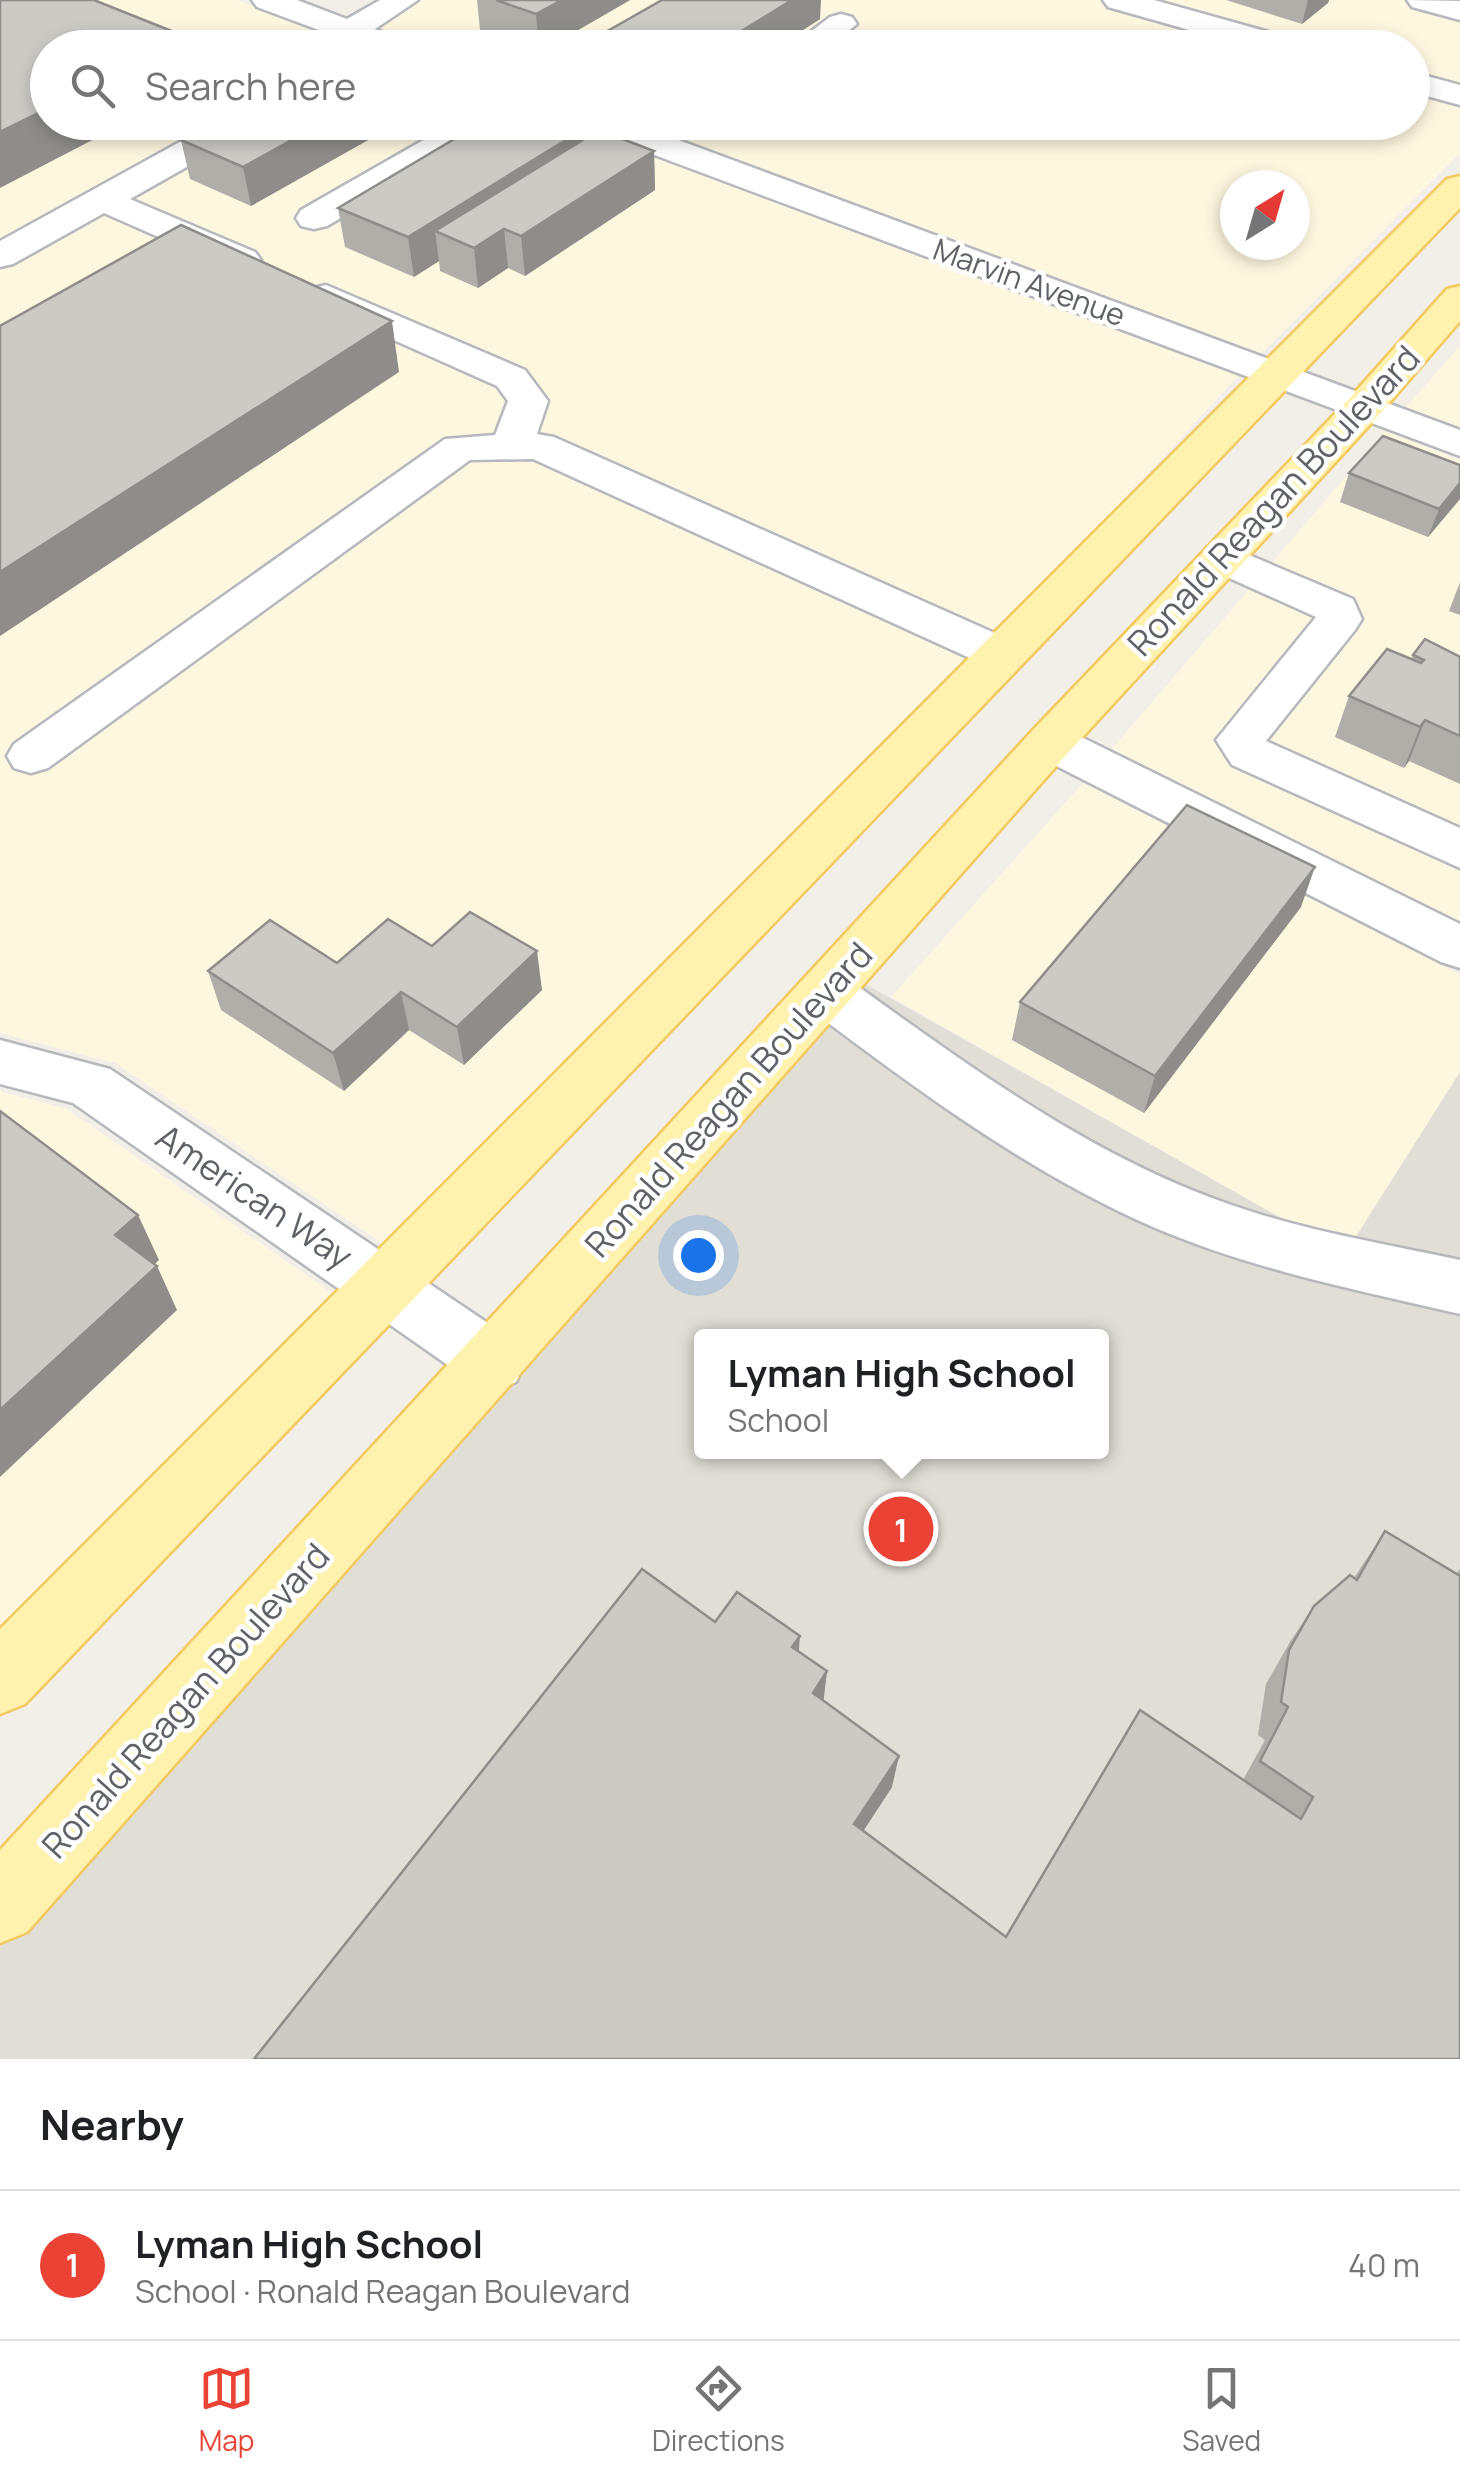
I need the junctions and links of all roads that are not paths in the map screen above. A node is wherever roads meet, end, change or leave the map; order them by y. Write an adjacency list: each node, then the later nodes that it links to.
1 (268, 0): 7 (street)
2 (402, 0): 8 (street)
3 (1119, 0): 10 (street)
4 (1423, 0): 5 (street)
5 (1460, 10)
6 (841, 24): 9 (street)
7 (319, 30)
8 (350, 30)
9 (832, 30)
10 (1226, 30)
11 (1430, 87): 12 (street)
12 (1460, 95)
13 (210, 140): 19 (street)
14 (450, 140): 20 (street)
15 (644, 140): 17 (street, Marvin Avenue)
16 (664, 140): 17 (street)
17 (657, 145): 25 (street, Marvin Avenue)
18 (1460, 187): 25 (main road)
19 (102, 200): 21 (street); 22 (street)
20 (314, 218)
21 (174, 231): 23 (street); 28 (street)
22 (0, 256)
23 (134, 256)
24 (1460, 297): 26 (main road, Ronald Reagan Boulevard)
25 (1278, 375): 26 (street, Marvin Avenue); 30 (main road)
26 (1363, 408): 27 (street, Marvin Avenue); 29 (main road, Ronald Reagan Boulevard)
27 (1460, 444)
28 (510, 446): 30 (street); 32 (street)
29 (1222, 558): 31 (main road, Ronald Reagan Boulevard); 33 (street)
30 (1001, 654): 37 (main road)
31 (1050, 742): 34 (street); 35 (main road, Ronald Reagan Boulevard)
32 (31, 756)
33 (1460, 849)
34 (1460, 948)
35 (826, 992): 38 (street); 39 (main road, Ronald Reagan Boulevard)
36 (0, 1062): 37 (street, American Way)
37 (384, 1286): 39 (street, American Way); 40 (main road)
38 (1460, 1286)
39 (494, 1362): 41 (main road, Ronald Reagan Boulevard)
40 (0, 1679)
41 (0, 1905)

